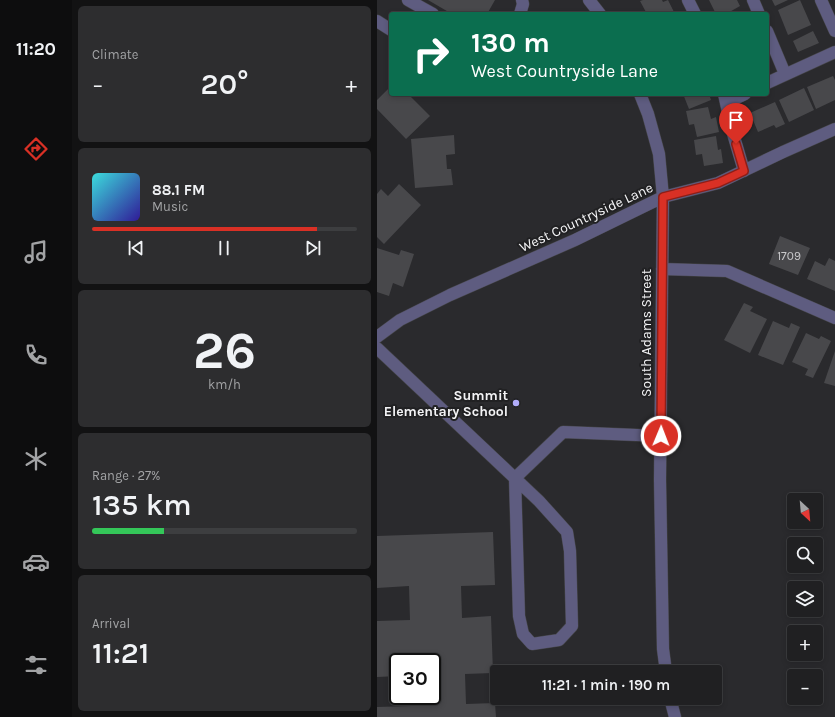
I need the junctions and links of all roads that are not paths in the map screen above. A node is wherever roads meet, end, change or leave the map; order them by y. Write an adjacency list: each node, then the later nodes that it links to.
1 (408, 0): 7 (street)
2 (522, 0): 8 (street)
3 (589, 0): 9 (street)
4 (688, 0): 10 (street)
5 (753, 0): 11 (street)
6 (821, 0): 14 (street)
7 (429, 12)
8 (521, 12)
9 (598, 12)
10 (694, 12)
11 (758, 12)
12 (377, 21): 13 (street)
13 (389, 29)
14 (835, 31)
15 (769, 36): 17 (street)
16 (835, 52): 17 (street)
17 (785, 74): 18 (street)
18 (769, 82)
19 (641, 96): 24 (street, South Adams Street)
20 (737, 96): 21 (street)
21 (725, 99): 23 (street)
22 (835, 129): 23 (street, West Countryside Lane)
23 (744, 171): 24 (street, West Countryside Lane)
24 (663, 197): 25 (street, South Adams Street); 27 (street, West Countryside Lane)
25 (662, 269): 26 (street); 29 (street, South Adams Street)
26 (835, 318)
27 (377, 337)
28 (377, 348): 30 (street)
29 (661, 436): 30 (street); 31 (street, South Adams Street)
30 (515, 478): 30 (street)
31 (665, 665)
32 (672, 705): 33 (street)
33 (675, 717)

